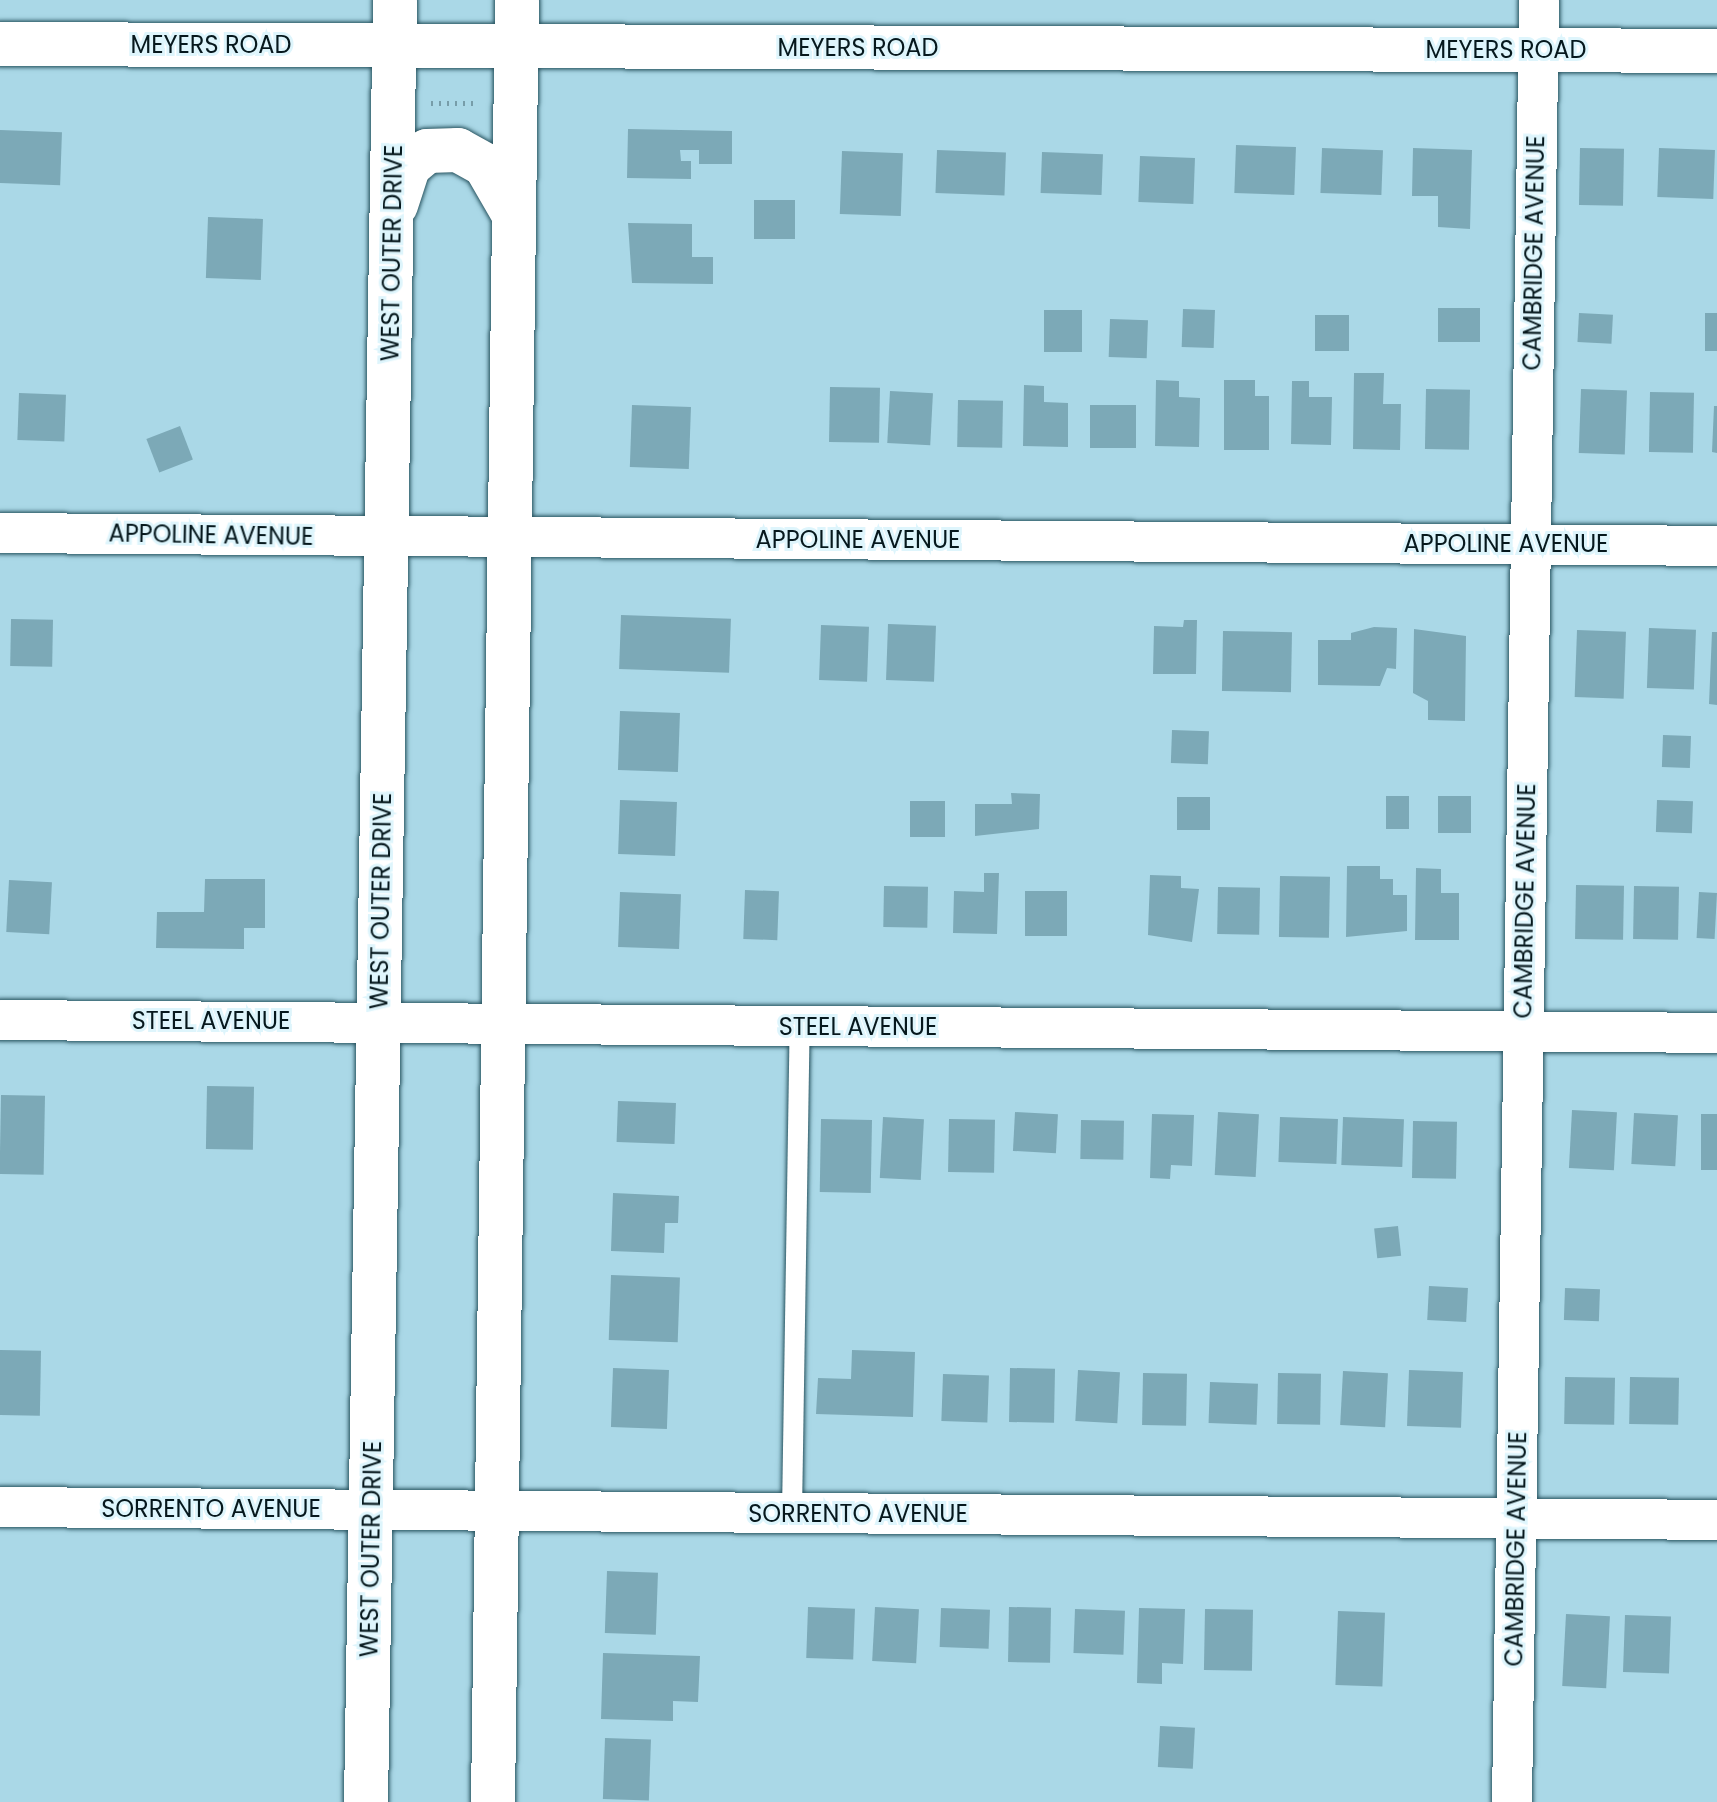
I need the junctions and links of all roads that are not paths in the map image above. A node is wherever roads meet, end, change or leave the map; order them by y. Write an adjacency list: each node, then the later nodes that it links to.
1 (395, 0): 5 (main road, WEST OUTER DRIVE)
2 (517, 0): 6 (main road)
3 (1539, 0): 7 (street, CAMBRIDGE AVENUE)
4 (0, 44): 5 (main road, MEYERS ROAD)
5 (394, 46): 6 (main road, MEYERS ROAD); 9 (main road, WEST OUTER DRIVE)
6 (517, 47): 7 (main road, MEYERS ROAD); 10 (main road)
7 (1538, 50): 8 (main road, MEYERS ROAD); 14 (street, CAMBRIDGE AVENUE)
8 (1717, 51)
9 (394, 213): 10 (main road); 12 (main road, WEST OUTER DRIVE)
10 (514, 215): 13 (main road)
11 (0, 533): 12 (street, APPOLINE AVENUE)
12 (386, 536): 13 (street, APPOLINE AVENUE); 17 (main road, WEST OUTER DRIVE)
13 (509, 537): 14 (street, APPOLINE AVENUE); 18 (main road)
14 (1529, 544): 15 (street, APPOLINE AVENUE); 20 (street, CAMBRIDGE AVENUE)
15 (1717, 546)
16 (0, 1020): 17 (street, STEEL AVENUE)
17 (379, 1022): 18 (street, STEEL AVENUE); 23 (main road, WEST OUTER DRIVE)
18 (502, 1024): 19 (street, STEEL AVENUE); 24 (main road)
19 (800, 1026): 20 (street, STEEL AVENUE); 25 (lane)
20 (1523, 1031): 21 (street, STEEL AVENUE); 26 (street, CAMBRIDGE AVENUE)
21 (1717, 1033)
22 (0, 1507): 23 (street, SORRENTO AVENUE)
23 (371, 1510): 24 (street, SORRENTO AVENUE); 28 (main road, WEST OUTER DRIVE)
24 (496, 1511): 25 (street, SORRENTO AVENUE); 29 (main road)
25 (792, 1513): 26 (street, SORRENTO AVENUE)
26 (1517, 1519): 27 (street, SORRENTO AVENUE); 30 (street, CAMBRIDGE AVENUE)
27 (1717, 1520)
28 (366, 1802)
29 (493, 1802)
30 (1512, 1802)

